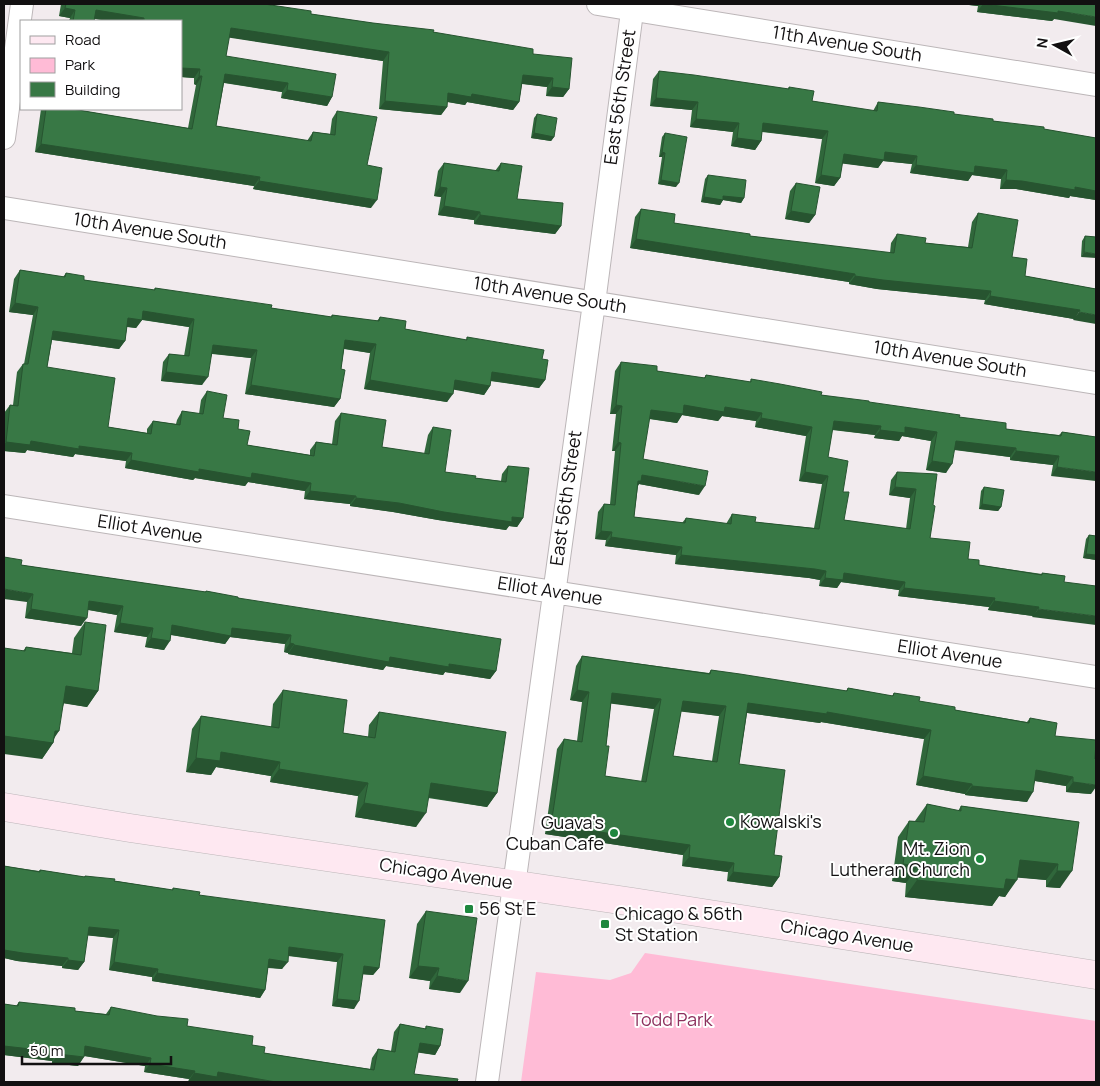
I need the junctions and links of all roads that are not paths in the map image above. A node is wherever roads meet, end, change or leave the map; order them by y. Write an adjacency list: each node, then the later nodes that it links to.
1 (22, 4): 5 (street)
2 (598, 4): 3 (street, 11th Avenue South)
3 (632, 6): 4 (street, 11th Avenue South); 7 (street, East 56th Street)
4 (1096, 85)
5 (4, 138)
6 (4, 208): 7 (street, 10th Avenue South)
7 (594, 303): 8 (street, 10th Avenue South); 10 (street, East 56th Street)
8 (1096, 383)
9 (4, 506): 10 (street, Elliot Avenue)
10 (554, 592): 11 (street, Elliot Avenue); 13 (street, East 56th Street)
11 (1096, 677)
12 (4, 807): 13 (street, Chicago Avenue)
13 (514, 884): 14 (street, Chicago Avenue); 15 (street, East 56th Street)
14 (1096, 975)
15 (487, 1082)

